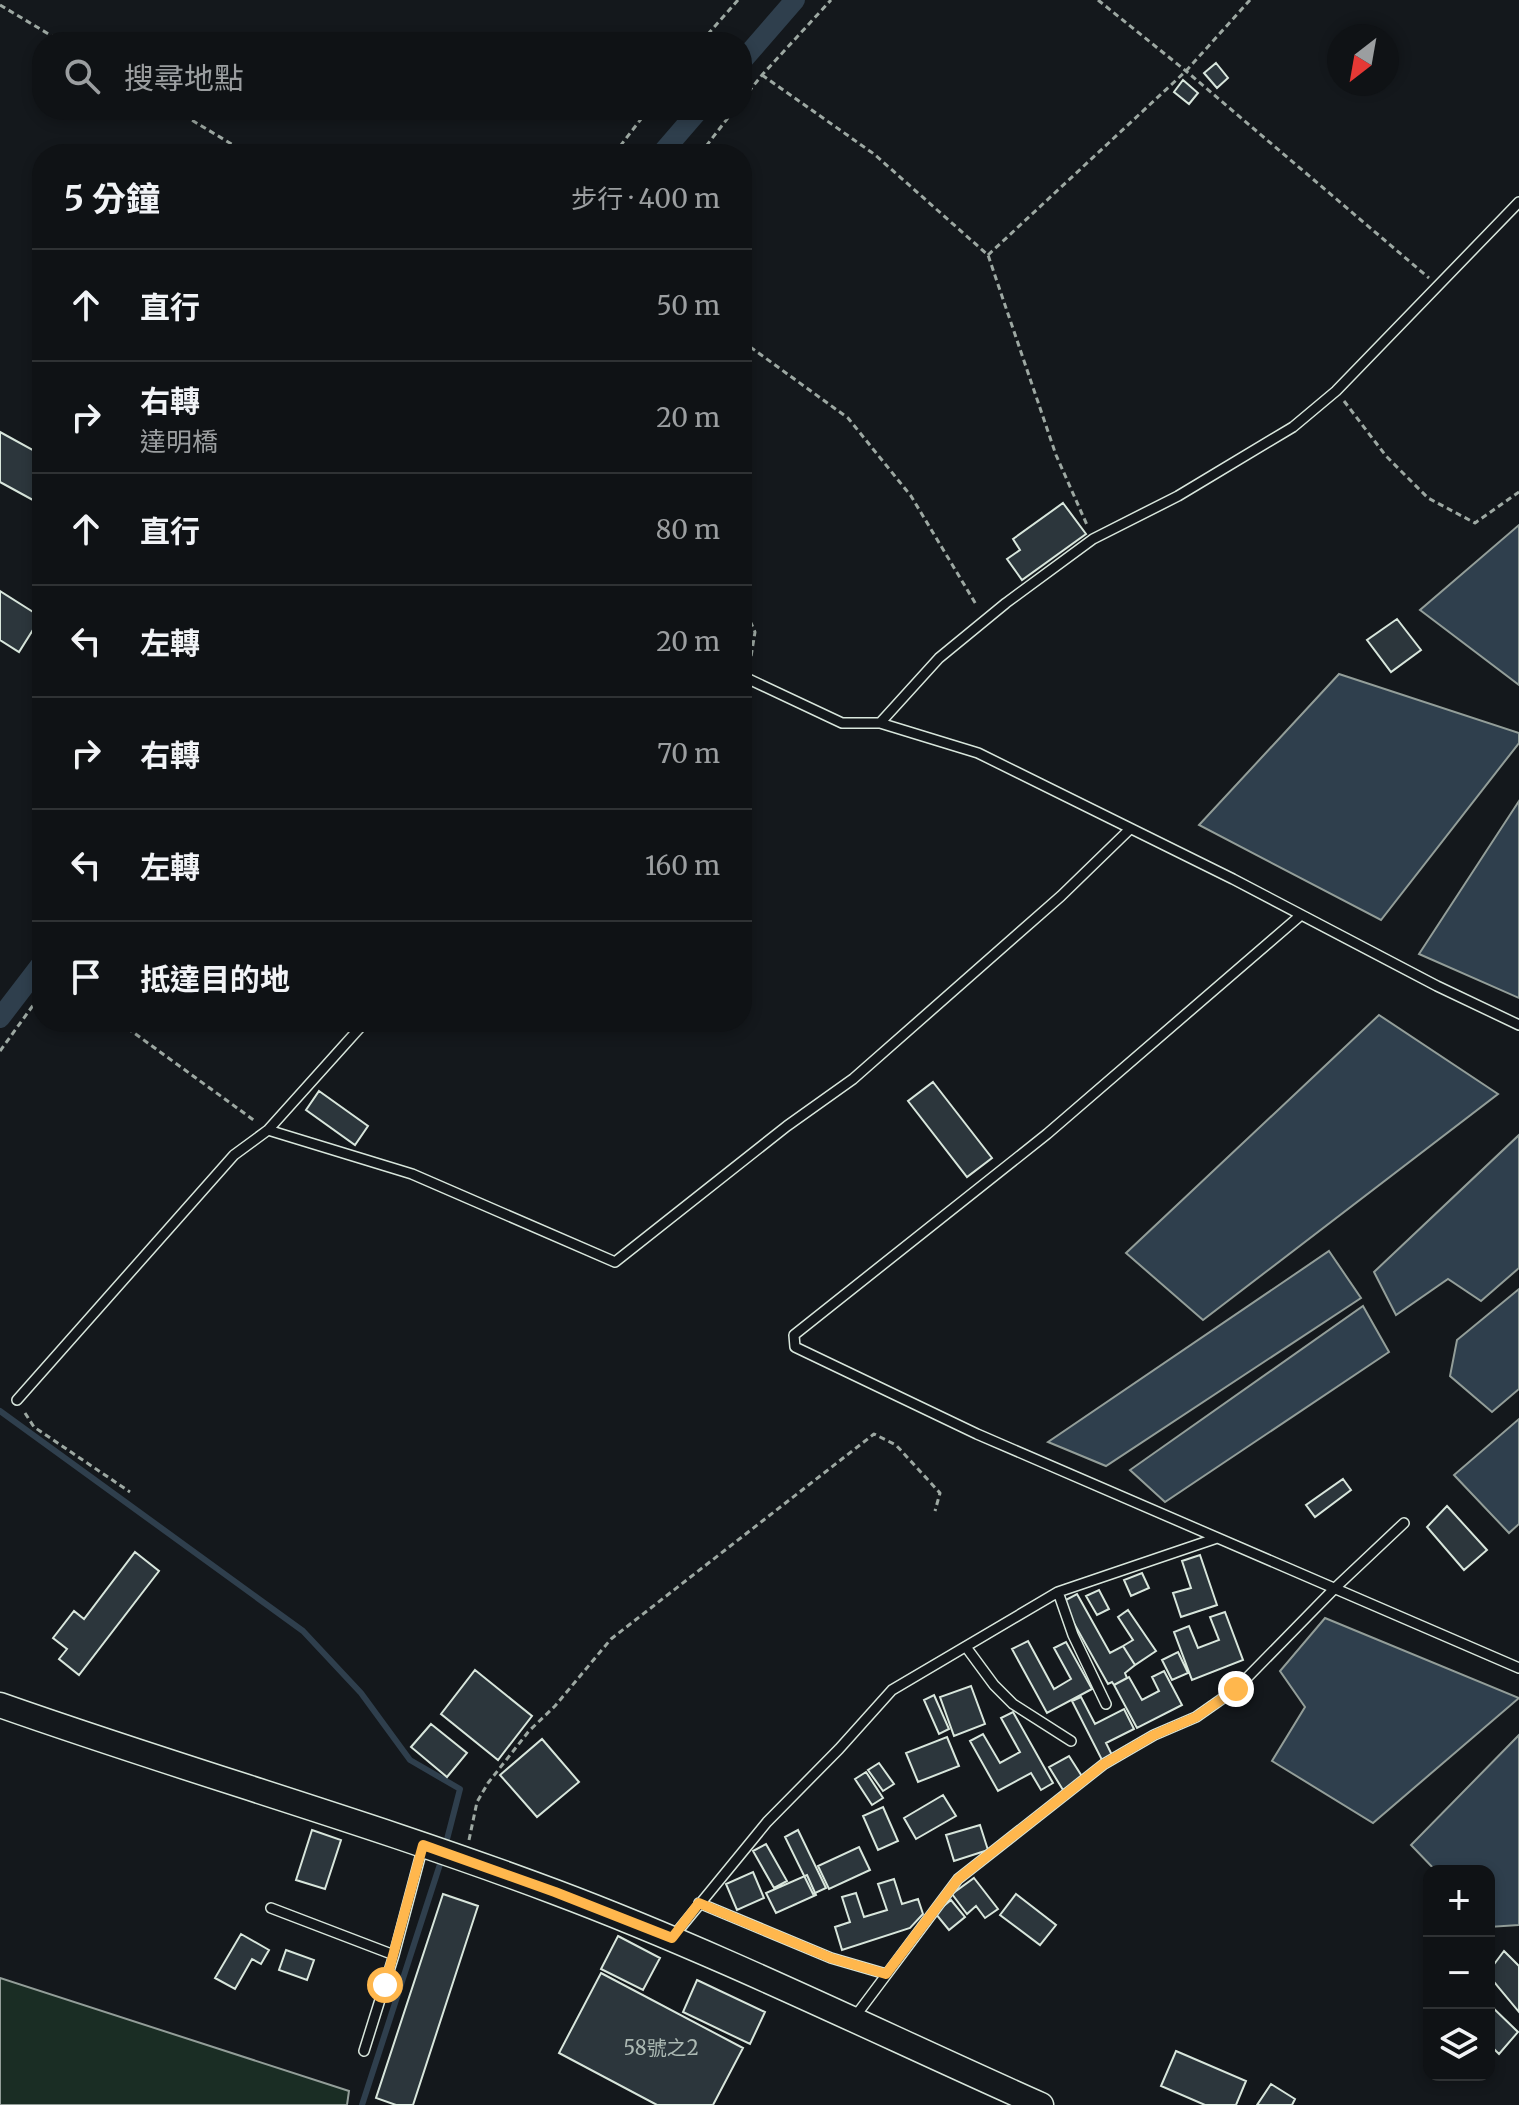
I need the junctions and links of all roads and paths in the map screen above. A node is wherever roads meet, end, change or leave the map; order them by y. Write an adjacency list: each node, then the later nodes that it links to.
1 (738, 0): 7 (path)
2 (831, 0): 9 (path)
3 (1098, 0): 8 (path)
4 (1250, 0): 8 (path)
5 (0, 5): 6 (path)
6 (45, 32)
7 (710, 32)
8 (1186, 71): 18 (path); 19 (path)
9 (762, 75): 10 (path); 18 (path)
10 (752, 88)
11 (192, 120): 14 (path)
12 (640, 120): 15 (path)
13 (726, 120): 16 (path)
14 (231, 144)
15 (622, 144)
16 (708, 144)
17 (1519, 202): 19 (lane)
18 (988, 255): 23 (path)
19 (1438, 286): 21 (lane)
20 (752, 348): 24 (path)
21 (1336, 391): 22 (path); 23 (lane)
22 (1519, 492)
23 (1093, 539): 24 (lane)
24 (986, 620): 26 (lane)
25 (752, 681): 26 (lane)
26 (880, 723): 27 (lane)
27 (1130, 829): 28 (lane); 34 (lane)
28 (1301, 915): 30 (lane); 39 (lane)
29 (32, 1007): 33 (path)
30 (1519, 1025)
31 (133, 1032): 34 (path)
32 (356, 1032): 34 (lane)
33 (0, 1051)
34 (268, 1130): 35 (lane)
35 (17, 1400): 36 (path)
36 (130, 1492)
37 (935, 1511): 48 (path)
38 (1404, 1523): 40 (lane)
39 (1217, 1538): 40 (lane); 41 (lane)
40 (1335, 1588): 43 (lane); 53 (lane)
41 (1058, 1592): 42 (lane); 44 (lane)
42 (966, 1647): 46 (lane); 49 (lane)
43 (1519, 1668)
44 (1106, 1704)
45 (0, 1705): 47 (main road)
46 (1071, 1741)
47 (423, 1845): 48 (main road); 52 (lane)
48 (467, 1860): 51 (main road)
49 (699, 1903): 51 (lane); 53 (lane)
50 (271, 1908): 52 (lane)
51 (672, 1938): 54 (main road)
52 (394, 1955): 55 (lane)
53 (886, 1974): 54 (lane)
54 (852, 2021): 56 (main road)
55 (364, 2051)
56 (1041, 2105)

